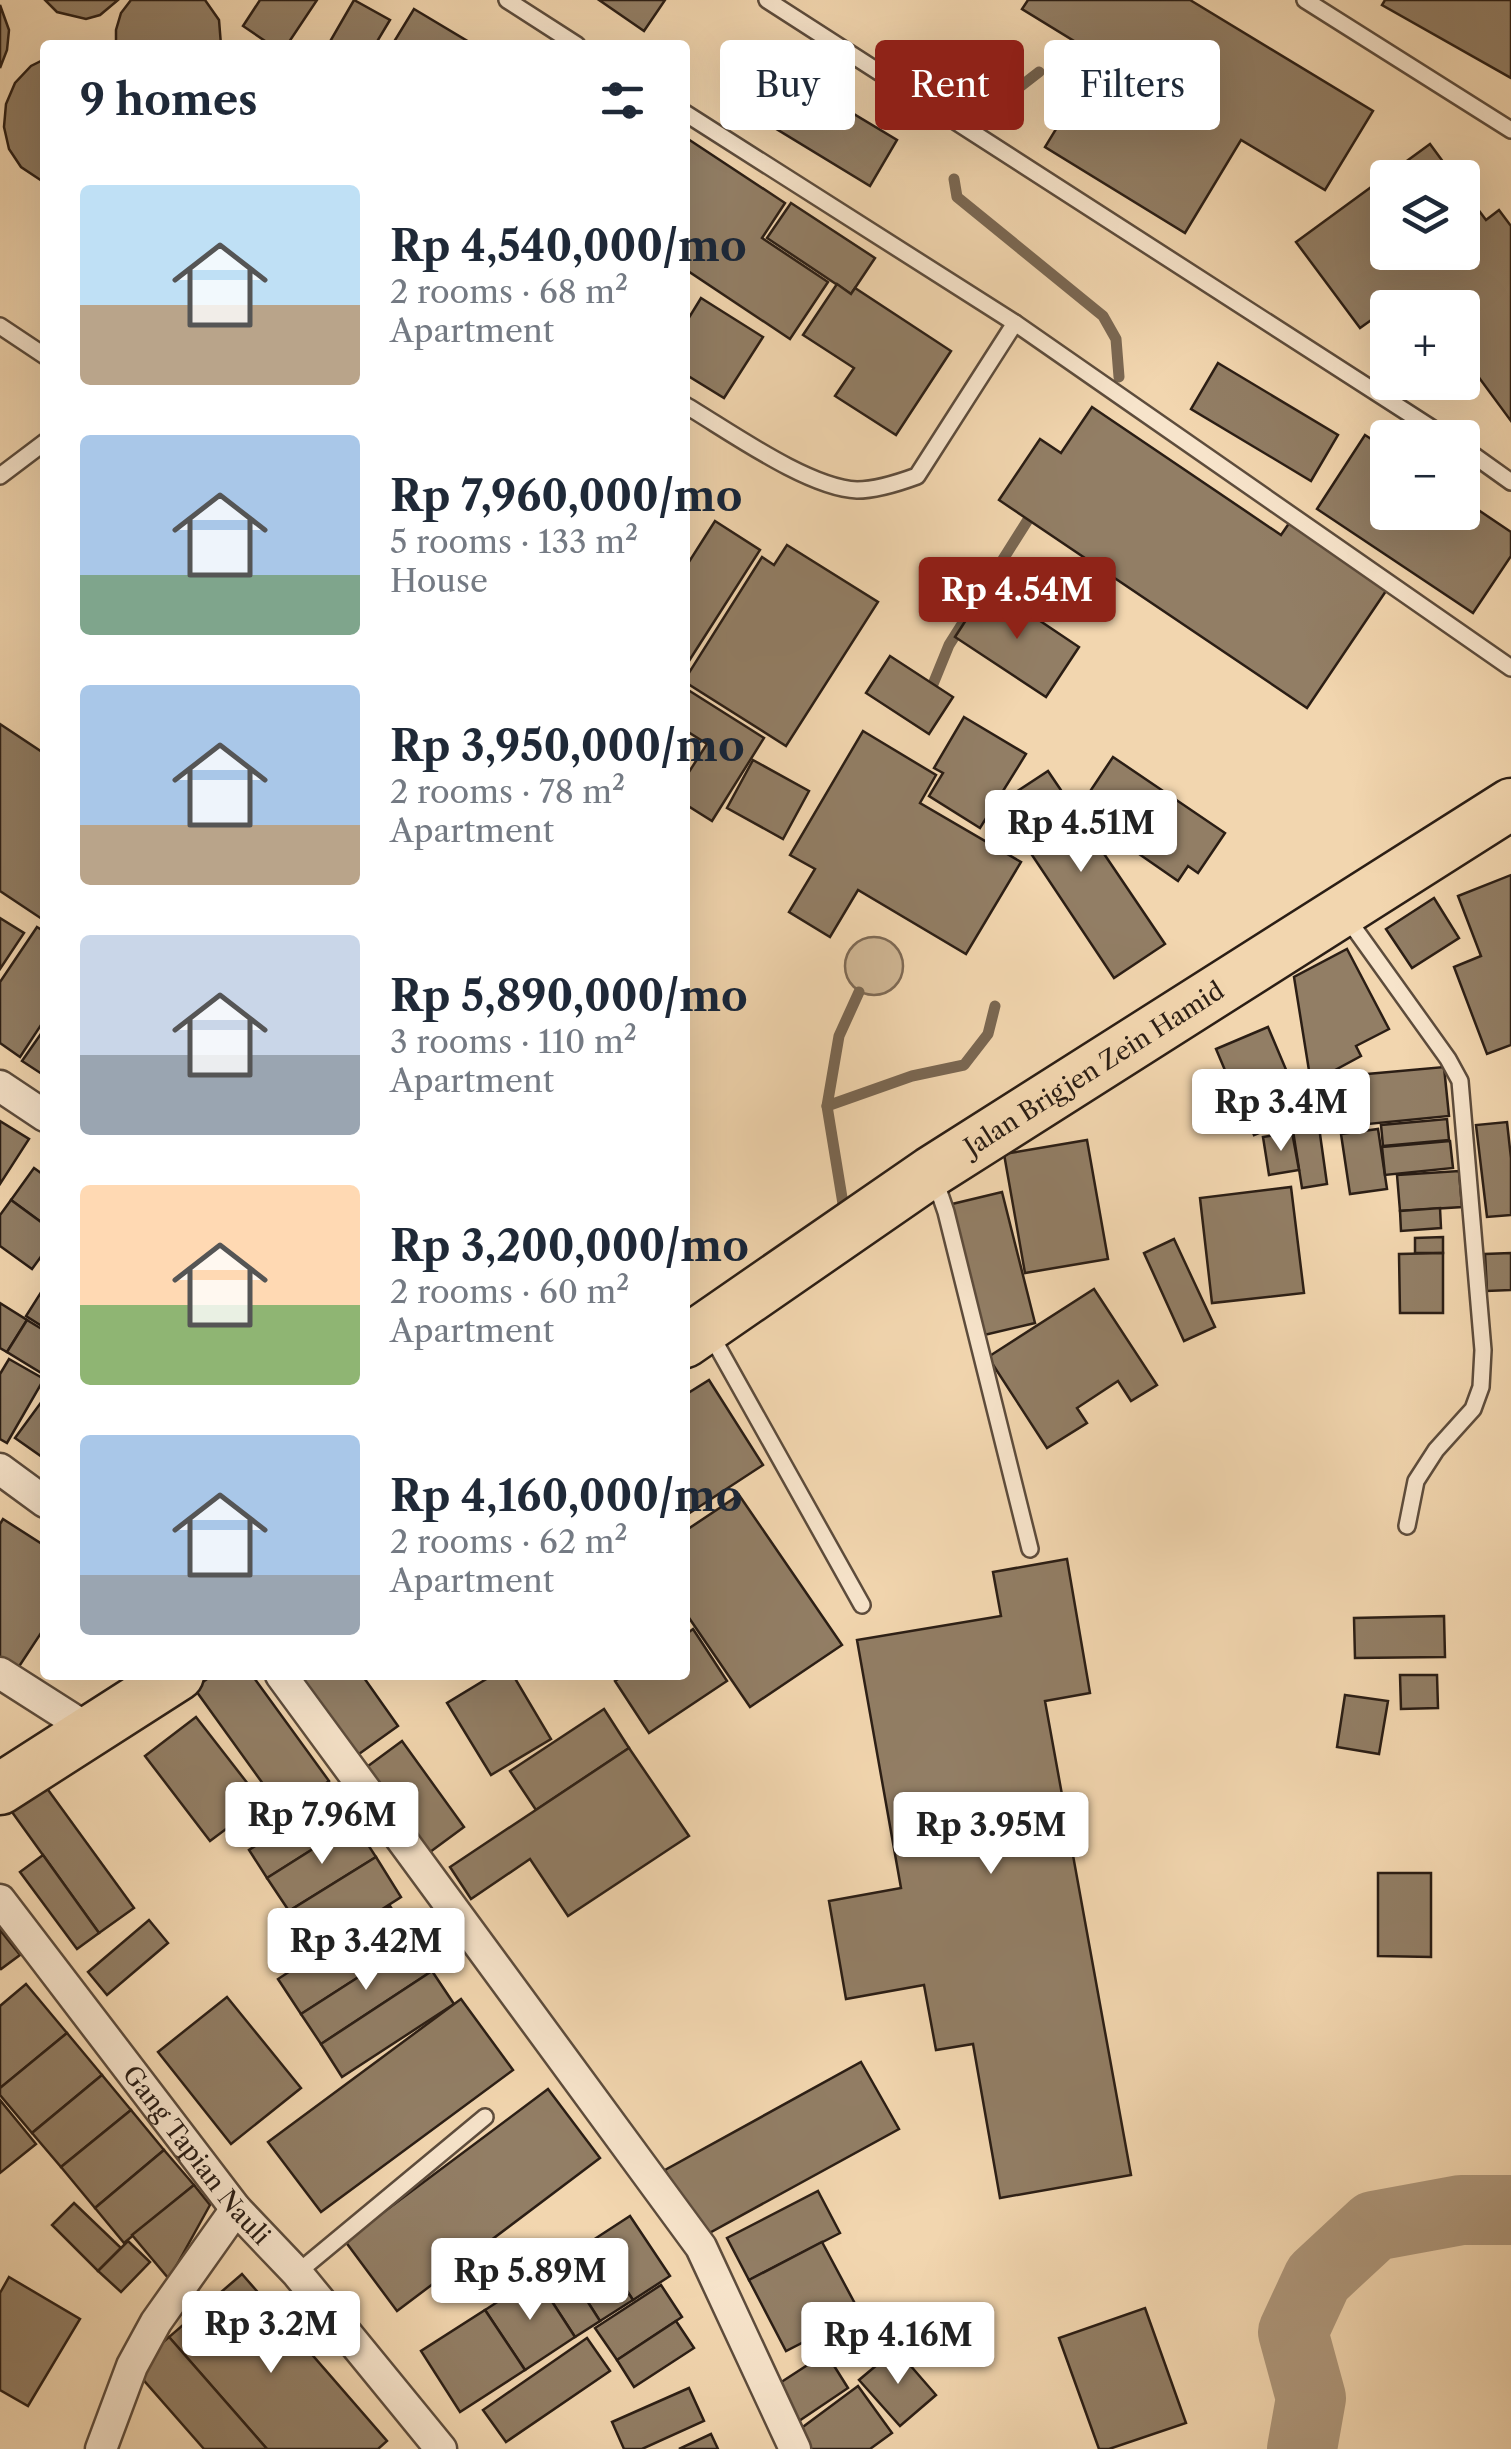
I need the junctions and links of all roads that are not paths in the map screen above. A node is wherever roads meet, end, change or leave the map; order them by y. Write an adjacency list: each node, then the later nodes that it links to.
1 (507, 0): 6 (lane)
2 (766, 0): 13 (lane)
3 (1305, 0): 5 (lane)
4 (1342, 0): 5 (lane)
5 (1332, 16): 8 (lane)
6 (570, 40)
7 (690, 117): 9 (lane)
8 (1511, 130)
9 (1015, 323): 12 (lane); 18 (lane)
10 (0, 326): 11 (lane)
11 (40, 353)
12 (690, 408)
13 (1419, 420)
14 (40, 446): 16 (lane)
15 (1480, 460): 17 (lane)
16 (0, 476)
17 (1511, 482)
18 (1511, 668)
19 (1511, 804): 20 (main road, Jalan Brigjen Zein Hamid)
20 (1342, 910): 23 (main road, Jalan Brigjen Zein Hamid); 27 (lane)
21 (0, 1086): 22 (street)
22 (40, 1113)
23 (932, 1172): 24 (main road, Jalan Brigjen Zein Hamid); 28 (lane)
24 (696, 1334): 29 (lane)
25 (0, 1469): 26 (street)
26 (40, 1498)
27 (1407, 1526)
28 (1030, 1549)
29 (862, 1605)
30 (0, 1673): 33 (street)
31 (170, 1680): 33 (main road)
32 (285, 1680): 41 (street)
33 (91, 1731): 34 (main road)
34 (0, 1789)
35 (0, 1900): 37 (street, Gang Tapian Nauli)
36 (485, 2117): 38 (lane)
37 (236, 2210): 38 (street, Gang Tapian Nauli); 39 (street)
38 (297, 2273): 40 (street, Gang Tapian Nauli)
39 (101, 2449)
40 (442, 2449)
41 (794, 2449)

